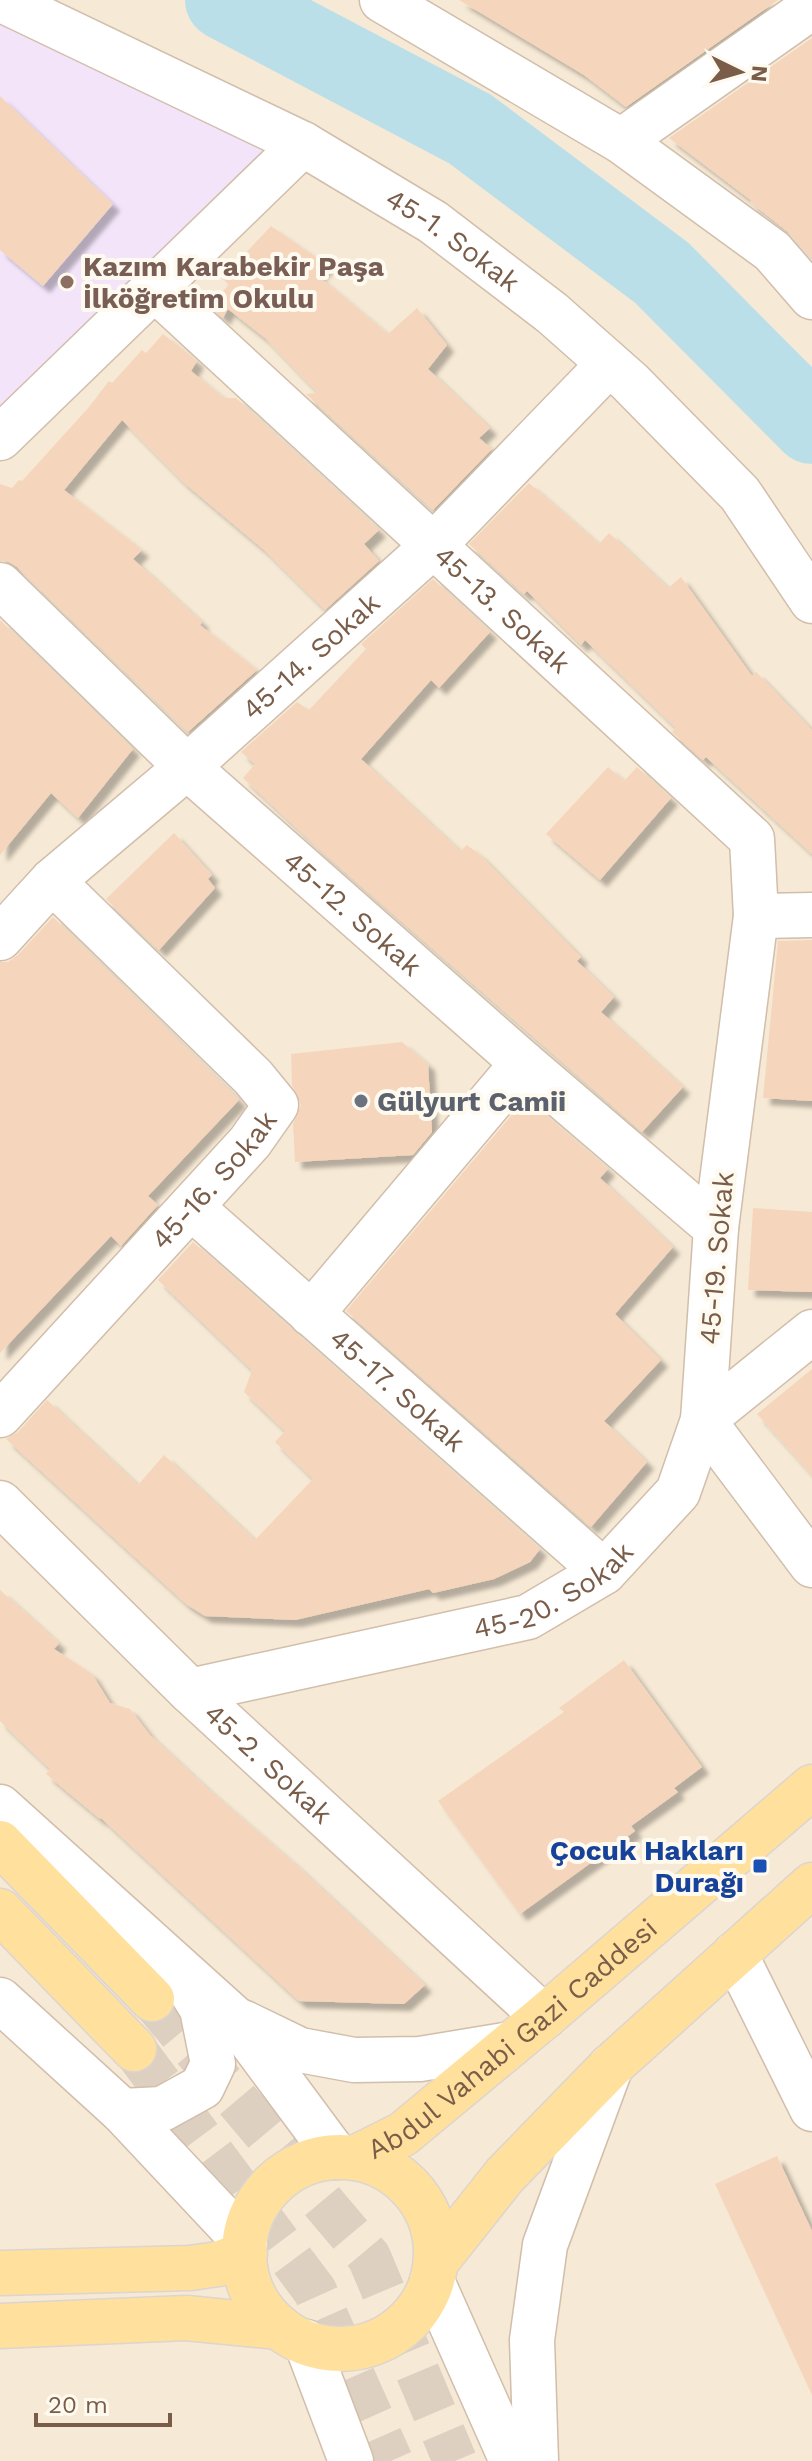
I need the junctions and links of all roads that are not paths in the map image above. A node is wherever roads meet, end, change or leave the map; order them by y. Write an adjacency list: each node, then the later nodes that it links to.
1 (2, 0): 5 (street, 45-1. Sokak)
2 (382, 0): 4 (street)
3 (812, 7): 4 (street)
4 (621, 141): 7 (street)
5 (303, 144): 6 (street); 8 (street, 45-1. Sokak)
6 (154, 288): 9 (street); 10 (street, 45-13. Sokak)
7 (812, 297)
8 (609, 364): 10 (street, 45-14. Sokak); 12 (street, 45-1. Sokak)
9 (0, 438)
10 (433, 546): 13 (street, 45-14. Sokak); 16 (street, 45-13. Sokak)
11 (0, 585): 13 (street, 45-12. Sokak)
12 (812, 601)
13 (187, 767): 14 (street, 45-14. Sokak); 18 (street, 45-12. Sokak)
14 (52, 881): 17 (street, 45-14. Sokak); 19 (street, 45-16. Sokak)
15 (812, 915): 16 (street)
16 (756, 916): 20 (street, 45-19. Sokak)
17 (0, 938)
18 (523, 1063): 20 (street, 45-12. Sokak); 21 (street)
19 (191, 1207): 21 (street, 45-17. Sokak); 23 (street, 45-16. Sokak)
20 (716, 1228): 24 (street, 45-19. Sokak)
21 (311, 1314): 27 (street, 45-17. Sokak)
22 (812, 1332): 24 (street)
23 (0, 1415)
24 (703, 1420): 26 (street); 27 (street, 45-20. Sokak)
25 (0, 1503): 28 (street, 45-2. Sokak)
26 (812, 1565)
27 (604, 1572): 28 (street, 45-20. Sokak)
28 (190, 1691): 37 (street, 45-2. Sokak)
29 (812, 1787): 37 (main road, Abdul Vahabi Gazi Caddesi)
30 (0, 1807): 35 (street)
31 (0, 1843): 35 (main road)
32 (812, 1885): 34 (main road)
33 (0, 1911): 40 (main road)
34 (735, 1954): 41 (main road); 42 (street)
35 (164, 1983): 38 (street); 43 (street)
36 (0, 2000): 43 (street)
37 (544, 2017): 39 (main road, Abdul Vahabi Gazi Caddesi)
38 (234, 2018): 39 (street); 44 (street)
39 (511, 2044): 44 (main road, Abdul Vahabi Gazi Caddesi)
40 (134, 2049)
41 (611, 2066): 46 (main road); 52 (street)
42 (812, 2109)
43 (122, 2111): 45 (street)
44 (346, 2158): 45 (main road); 46 (main road)
45 (245, 2248): 47 (main road); 49 (main road)
46 (434, 2272): 49 (main road); 51 (street)
47 (0, 2273)
48 (0, 2326): 49 (main road)
49 (293, 2334): 50 (street)
50 (351, 2461)
51 (512, 2461)
52 (536, 2461)

